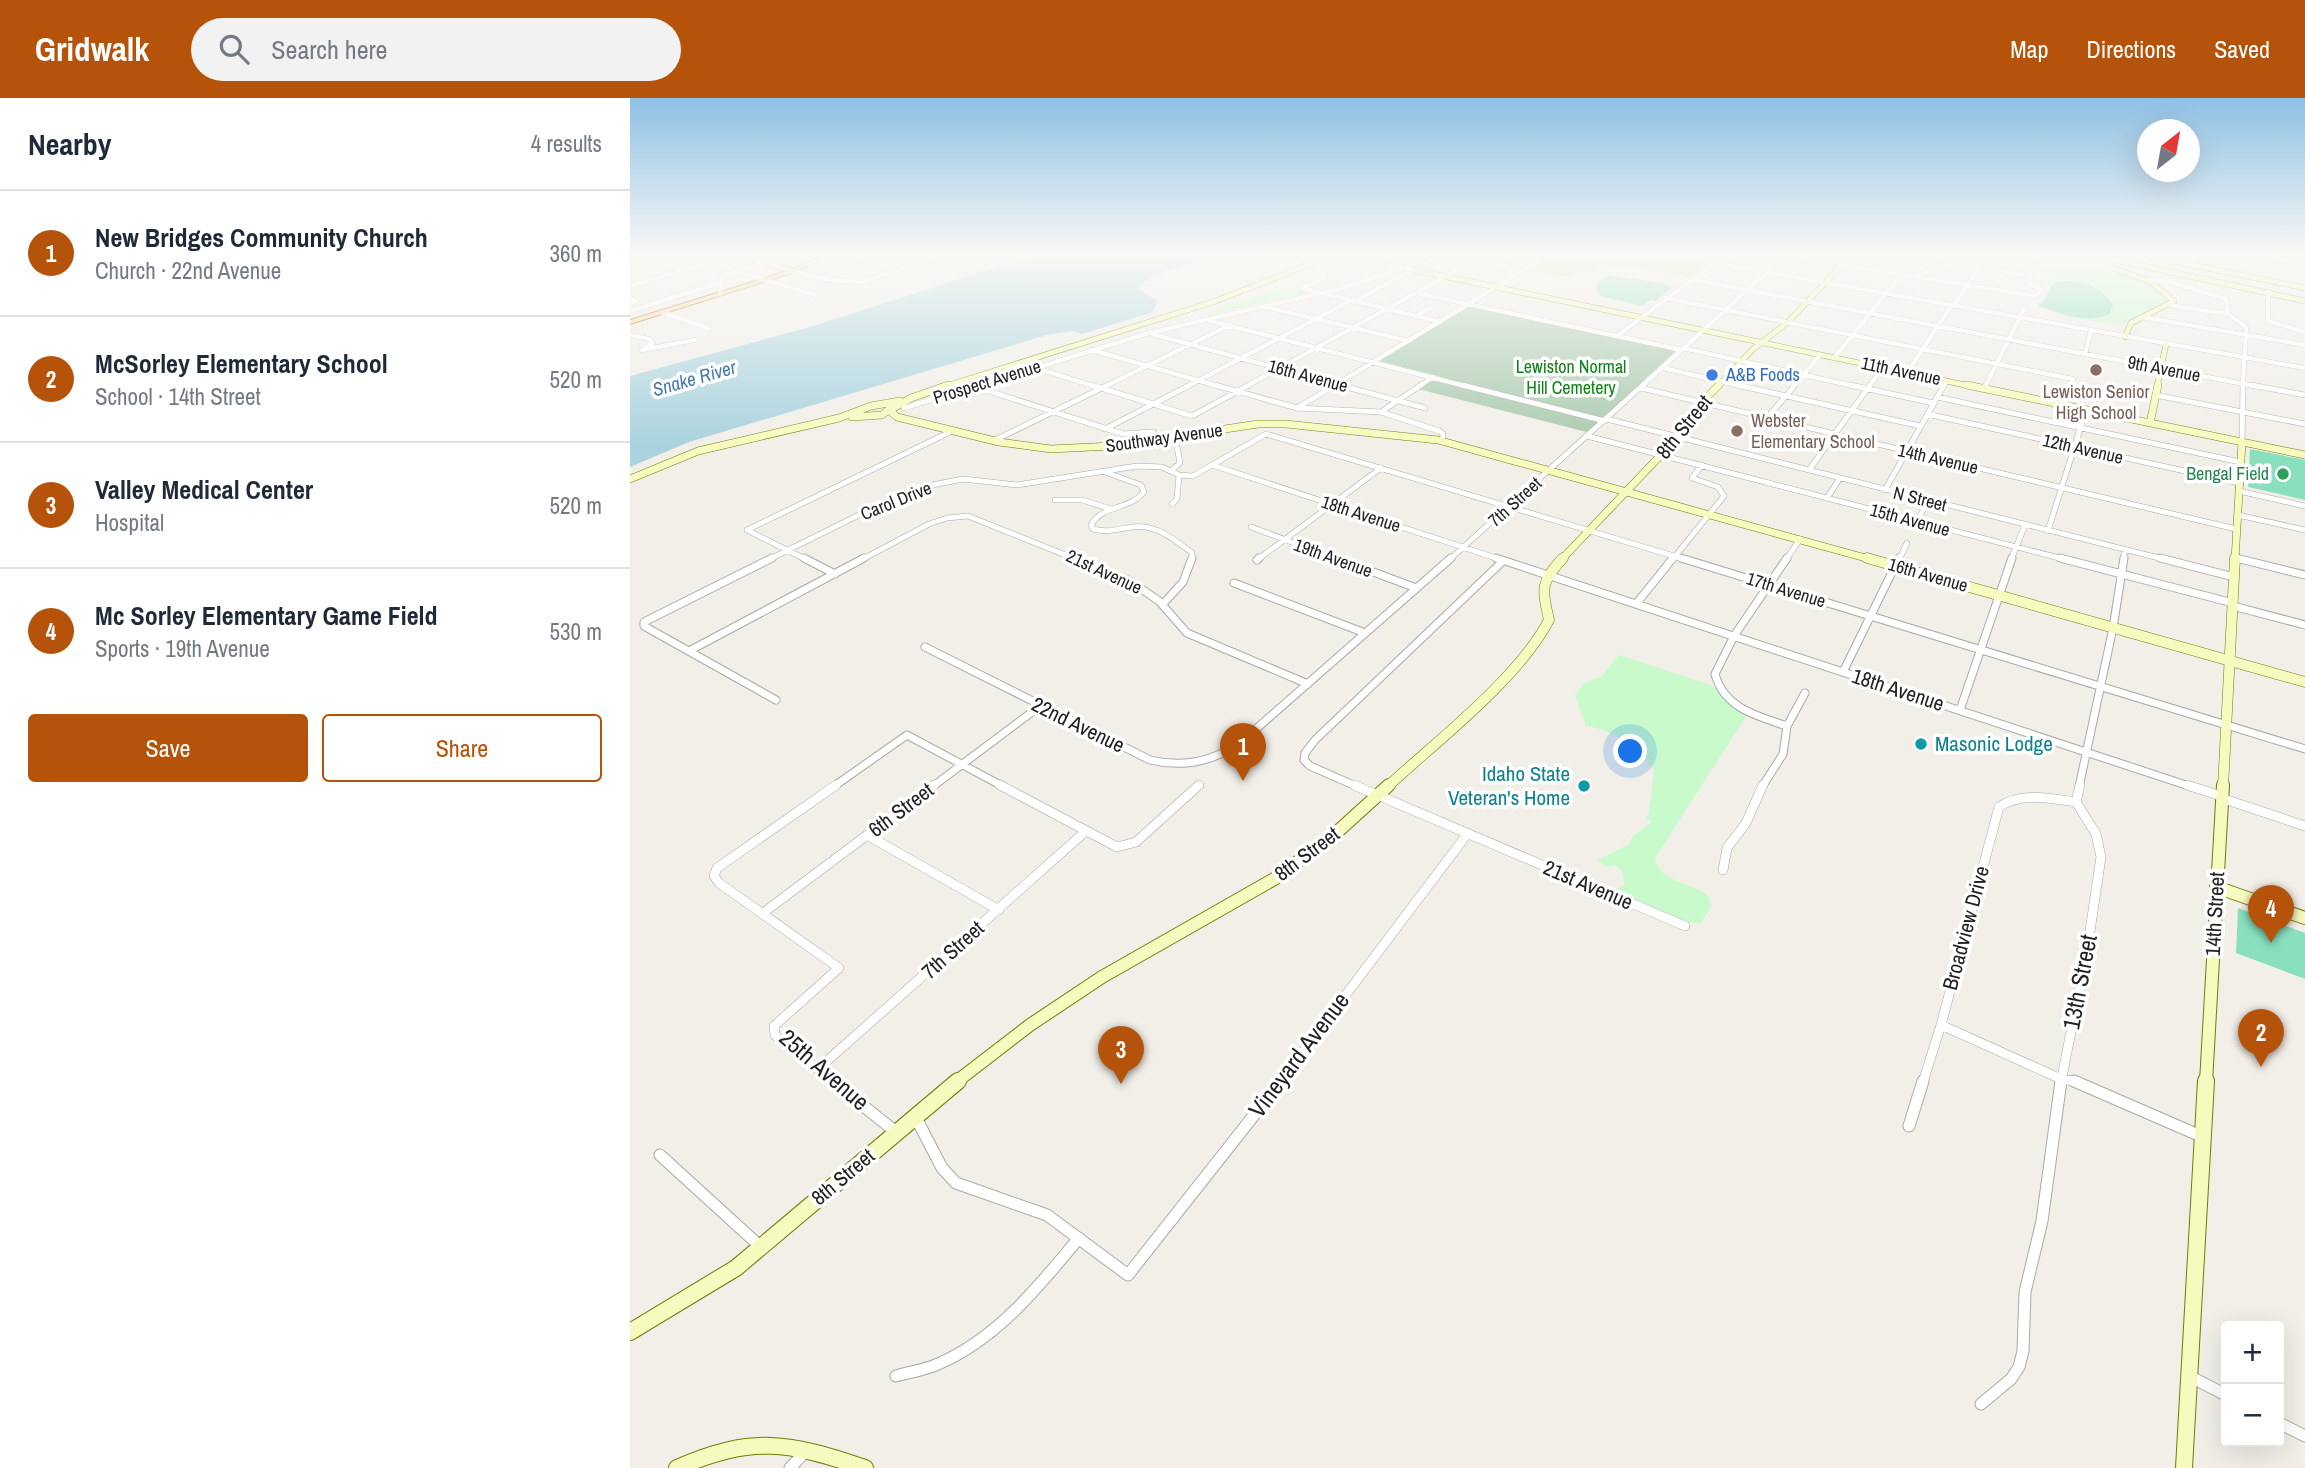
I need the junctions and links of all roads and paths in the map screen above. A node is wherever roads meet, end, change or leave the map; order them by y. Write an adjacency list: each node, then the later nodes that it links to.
1 (676, 317): 28 (street)
2 (1165, 317): 69 (main road)
3 (1213, 317): 22 (street, Prospect Avenue)
4 (1308, 317): 23 (street)
5 (1320, 317): 23 (street)
6 (1373, 317): 29 (street)
7 (1420, 317): 24 (street)
8 (1449, 317): 24 (street)
9 (1528, 317): 35 (street)
10 (1641, 317): 30 (main road, 11th Avenue); 35 (street)
11 (1717, 317): 30 (street, 7th Street)
12 (1761, 317): 25 (street)
13 (1793, 317): 25 (main road, 8th Street)
14 (1867, 317): 36 (street)
15 (1891, 317): 27 (street, 9th Avenue)
16 (1944, 317): 27 (street)
17 (2013, 317): 21 (street)
18 (2142, 317): 37 (street); 38 (main road)
19 (2232, 317): 37 (street)
20 (2269, 317): 32 (street)
21 (2019, 318): 31 (street); 41 (street)
22 (1205, 319): 26 (street); 33 (street, Prospect Avenue)
23 (1316, 319): 29 (street); 39 (street)
24 (1440, 322): 42 (street)
25 (1788, 322): 36 (street); 43 (main road, 8th Street)
26 (1230, 325): 39 (street); 45 (street)
27 (1938, 326): 41 (street, 9th Avenue); 50 (street)
28 (708, 328)
29 (1353, 328): 42 (street); 47 (street)
30 (1702, 330): 43 (main road, 11th Avenue); 49 (street, 7th Street)
31 (2091, 331): 38 (street); 51 (street)
32 (2305, 332)
33 (1149, 333): 45 (street, 16th Avenue); 48 (street, Prospect Avenue)
34 (630, 335): 40 (street)
35 (1617, 335): 49 (street)
36 (1853, 335): 50 (street); 54 (street)
37 (2246, 335): 46 (street); 55 (street, 14th Street)
38 (2125, 337): 44 (street)
39 (1279, 338): 47 (street); 53 (street)
40 (695, 340)
41 (2009, 340): 51 (street, 9th Avenue); 58 (street)
42 (1409, 341): 57 (street)
43 (1763, 343): 52 (main road, 11th Avenue); 56 (main road, 8th Street)
44 (2166, 344): 55 (street); 63 (main road)
45 (1190, 345): 53 (street, 16th Avenue); 59 (street)
46 (2305, 345)
47 (1318, 347): 57 (street); 64 (street)
48 (1091, 349): 59 (street); 60 (street, Prospect Avenue)
49 (1682, 349): 56 (street); 61 (street, 7th Street)
50 (1923, 349): 58 (street); 66 (street)
51 (2085, 354): 63 (street, 9th Avenue)
52 (1820, 355): 54 (main road, 11th Avenue); 67 (street)
53 (1240, 358): 64 (street, 16th Avenue); 70 (street)
54 (1834, 358): 62 (main road, 11th Avenue)
55 (2245, 358): 65 (street); 74 (street, 14th Street)
56 (1741, 361): 67 (street); 71 (main road, 8th Street)
57 (1374, 362): 68 (street); 73 (street)
58 (1996, 363): 79 (street); 89 (street)
59 (1147, 366): 70 (street); 76 (street)
60 (1033, 367): 75 (street, Prospect Avenue); 76 (street)
61 (1663, 368): 71 (street); 77 (street, 7th Street)
62 (1882, 368): 66 (main road, 11th Avenue); 78 (street)
63 (2161, 368): 74 (street, 9th Avenue); 81 (main road)
64 (1279, 369): 73 (street, 16th Avenue); 80 (street)
65 (2305, 370)
66 (1907, 373): 72 (main road, 11th Avenue)
67 (1804, 374): 78 (street); 82 (street)
68 (1433, 377): 84 (street); 102 (street)
69 (962, 380): 87 (main road); 93 (main road)
70 (1198, 380): 80 (street); 88 (street)
71 (1722, 381): 82 (street); 86 (main road, 8th Street)
72 (1946, 381): 79 (main road, 11th Avenue); 85 (street)
73 (1337, 384): 84 (street, 16th Avenue); 91 (street)
74 (2244, 384): 83 (street, 9th Avenue); 98 (street, 14th Street)
75 (973, 386): 90 (street, Prospect Avenue); 96 (street)
76 (1100, 388): 88 (street); 96 (street)
77 (1641, 388): 86 (street, 14th Avenue); 102 (street, 7th Street)
78 (1868, 388): 85 (street); 95 (street)
79 (1983, 388): 89 (main road, 11th Avenue)
80 (1238, 391): 88 (street); 91 (street)
81 (2155, 395): 98 (street); 103 (main road)
82 (1786, 396): 95 (street); 101 (street)
83 (2305, 396)
84 (1396, 400): 92 (street, 16th Avenue); 97 (street)
85 (1935, 400): 100 (street); 107 (street)
86 (1701, 403): 101 (street, 14th Avenue); 114 (main road, 8th Street)
87 (883, 404): 93 (main road, Southway Avenue); 99 (main road)
88 (1152, 404): 108 (street)
89 (2064, 405): 94 (main road, 11th Avenue)
90 (904, 408)
91 (1297, 408): 97 (street)
92 (1425, 408)
93 (891, 410): 99 (main road); 105 (main road, Southway Avenue)
94 (2086, 410): 103 (main road, 11th Avenue); 107 (street)
95 (1852, 411): 106 (street); 111 (street)
96 (1051, 412): 108 (street); 115 (street)
97 (1381, 412): 116 (street)
98 (2242, 412): 104 (street); 117 (street, 14th Street)
99 (867, 413): 105 (main road, Southway Avenue); 132 (main road)
100 (1927, 414): 106 (street); 118 (street, 12th Avenue)
101 (1767, 418): 111 (street, 14th Avenue)
102 (1606, 420): 113 (street, 7th Street); 114 (street, N Street)
103 (2150, 423): 117 (main road, 11th Avenue)
104 (2305, 424)
105 (933, 426): 109 (main road, Southway Avenue)
106 (1920, 426): 119 (street)
107 (2081, 428): 118 (street); 122 (street)
108 (1105, 429): 110 (street)
109 (952, 431): 115 (main road, Southway Avenue); 160 (street)
110 (1153, 432)
111 (1835, 434): 119 (street, 14th Avenue); 127 (street)
112 (1175, 436): 115 (main road, Southway Avenue); 116 (main road, Southway Avenue); 129 (street)
113 (1587, 436): 120 (street, 15th Avenue); 126 (street, 7th Street)
114 (1678, 437): 120 (main road, 8th Street); 127 (street, N Street)
115 (993, 441)
116 (1442, 441): 126 (main road, Southway Avenue)
117 (2242, 442): 121 (main road, 11th Avenue); 122 (main road, 14th Street)
118 (2075, 447): 133 (street, 12th Avenue); 134 (street)
119 (1906, 451): 134 (street, 14th Avenue); 135 (street)
120 (1662, 455): 123 (street, 15th Avenue); 136 (main road, 8th Street)
121 (2305, 455)
122 (2240, 462): 133 (main road, 14th Street)
123 (1702, 465): 137 (street, 15th Avenue); 145 (street)
124 (1214, 466): 125 (street, 17th Avenue); 130 (street); 141 (street, 18th Avenue)
125 (1381, 468): 141 (street); 143 (street, 17th Avenue)
126 (1551, 469): 136 (main road, 16th Avenue); 143 (street, 7th Street)
127 (1809, 470): 131 (street, N Street)
128 (1102, 471): 129 (street, Carol Drive); 144 (street); 160 (street, Carol Drive)
129 (1171, 471): 130 (street, Carol Drive)
130 (1179, 475): 140 (street)
131 (1840, 478): 135 (street, N Street); 137 (street)
132 (630, 479)
133 (2239, 487): 142 (street, 12th Avenue); 146 (main road, 14th Street)
134 (2061, 488): 150 (street, 14th Avenue); 153 (street)
135 (1885, 489): 139 (street, N Street)
136 (1627, 490): 145 (main road, 16th Avenue); 151 (main road, 8th Street)
137 (1827, 498): 147 (street, 15th Avenue)
138 (1055, 500): 144 (street)
139 (1928, 500): 147 (street); 148 (street, N Street)
140 (1172, 504)
141 (1331, 504): 154 (street); 157 (street, 18th Avenue)
142 (2305, 506)
143 (1509, 507): 151 (street, 17th Avenue); 157 (street, 7th Street)
144 (1111, 509): 175 (street)
145 (1710, 514): 155 (main road, 16th Avenue); 161 (street)
146 (2238, 515): 150 (main road, 14th Street); 152 (street)
147 (1917, 522): 158 (street, 15th Avenue)
148 (2025, 525): 153 (street, N Street); 158 (street)
149 (1251, 527): 154 (street, 19th Avenue)
150 (2236, 529): 162 (main road, 14th Street)
151 (1588, 530): 161 (street, 17th Avenue); 168 (main road, 8th Street)
152 (2305, 530)
153 (2048, 531): 159 (street, N Street)
154 (1285, 539): 163 (street); 173 (street, 19th Avenue)
155 (1800, 539): 165 (main road, 16th Avenue); 172 (street)
156 (1907, 543): 165 (street)
157 (1463, 548): 164 (street, 18th Avenue); 173 (street, 7th Street)
158 (2017, 548): 167 (street, 15th Avenue); 174 (street)
159 (2125, 550): 167 (street); 170 (street, N Street)
160 (787, 551): 166 (street); 185 (street, Carol Drive)
161 (1676, 556): 172 (street, 17th Avenue); 176 (street)
162 (2235, 558): 169 (street); 170 (main road, 14th Street)
163 (1257, 560)
164 (1503, 561): 168 (street, 18th Avenue); 202 (street, 21st Avenue)
165 (1895, 566): 174 (main road, 16th Avenue); 178 (street)
166 (835, 574): 175 (street, 21st Avenue); 185 (street, 21st Avenue)
167 (2120, 574): 177 (street, 15th Avenue); 180 (street)
168 (1547, 575): 176 (street, 18th Avenue); 202 (main road, 8th Street)
169 (2305, 575)
170 (2234, 578): 177 (main road, 14th Street)
171 (1234, 583): 181 (street)
172 (1770, 584): 178 (street, 17th Avenue); 182 (street)
173 (1416, 588): 181 (street, 7th Street)
174 (1998, 595): 180 (main road, 16th Avenue); 184 (street)
175 (1163, 604): 189 (street, 21st Avenue)
176 (1636, 604): 182 (street, 18th Avenue)
177 (2233, 605): 179 (street, 15th Avenue); 186 (main road, 14th Street)
178 (1871, 616): 184 (street, 17th Avenue); 187 (street)
179 (2305, 625)
180 (2113, 628): 186 (main road, 16th Avenue); 190 (street)
181 (1365, 633): 189 (street, 7th Street)
182 (1734, 636): 187 (street, 18th Avenue); 196 (street)
183 (925, 647): 193 (street, 22nd Avenue)
184 (1981, 648): 190 (street, 17th Avenue); 194 (street)
185 (689, 651): 192 (street)
186 (2231, 661): 188 (main road, 16th Avenue); 195 (main road, 14th Street)
187 (1843, 672): 194 (street, 18th Avenue)
188 (2305, 682)
189 (1308, 684): 197 (street, 7th Street)
190 (2099, 685): 195 (street, 17th Avenue); 199 (street)
191 (1805, 693): 196 (street)
192 (776, 700)
193 (1040, 706): 197 (street, 22nd Avenue); 200 (street, 6th Street)
194 (1960, 710): 199 (street, 18th Avenue)
195 (2227, 724): 198 (street, 17th Avenue); 203 (main road, 14th Street)
196 (1787, 726): 209 (street)
197 (1237, 746)
198 (2305, 749)
199 (2087, 752): 203 (street, 18th Avenue); 204 (street)
200 (961, 765): 206 (street); 208 (street, 6th Street); 212 (street, 25th Avenue)
201 (1199, 785): 206 (street)
202 (1378, 795): 207 (street, 21st Avenue); 218 (main road, 8th Street)
203 (2221, 797): 205 (street, 18th Avenue); 210 (main road, 14th Street)
204 (2076, 802): 215 (street, Broadview Drive); 217 (street, 13th Street)
205 (2305, 826)
206 (1086, 831): 211 (street, 7th Street)
207 (1468, 833): 214 (street, 21st Avenue); 223 (street, Vineyard Avenue)
208 (867, 835): 211 (street); 212 (street, 6th Street)
209 (1723, 870)
210 (2216, 887): 213 (main road); 221 (main road, 14th Street)
211 (999, 910): 216 (street, 7th Street)
212 (763, 913): 216 (street, 25th Avenue)
213 (2305, 918)
214 (1685, 926)
215 (1941, 1025): 217 (street); 219 (street, Broadview Drive)
216 (819, 1068): 220 (street, 25th Avenue)
217 (2061, 1079): 221 (street); 229 (street, 13th Street)
218 (915, 1116): 220 (main road, 8th Street); 223 (street)
219 (1909, 1126)
220 (896, 1132): 224 (main road, 8th Street)
221 (2203, 1137): 227 (main road, 14th Street)
222 (660, 1155): 224 (street)
223 (1079, 1238): 226 (street)
224 (762, 1248): 225 (main road, 8th Street)
225 (630, 1332)
226 (896, 1376)
227 (2189, 1376): 228 (street); 236 (main road, 14th Street)
228 (2221, 1392)
229 (1981, 1404)
230 (2284, 1426): 231 (street)
231 (2305, 1436)
232 (808, 1449): 233 (main road); 234 (street); 235 (main road)
233 (677, 1468)
234 (790, 1468)
235 (865, 1468)
236 (2184, 1468)

